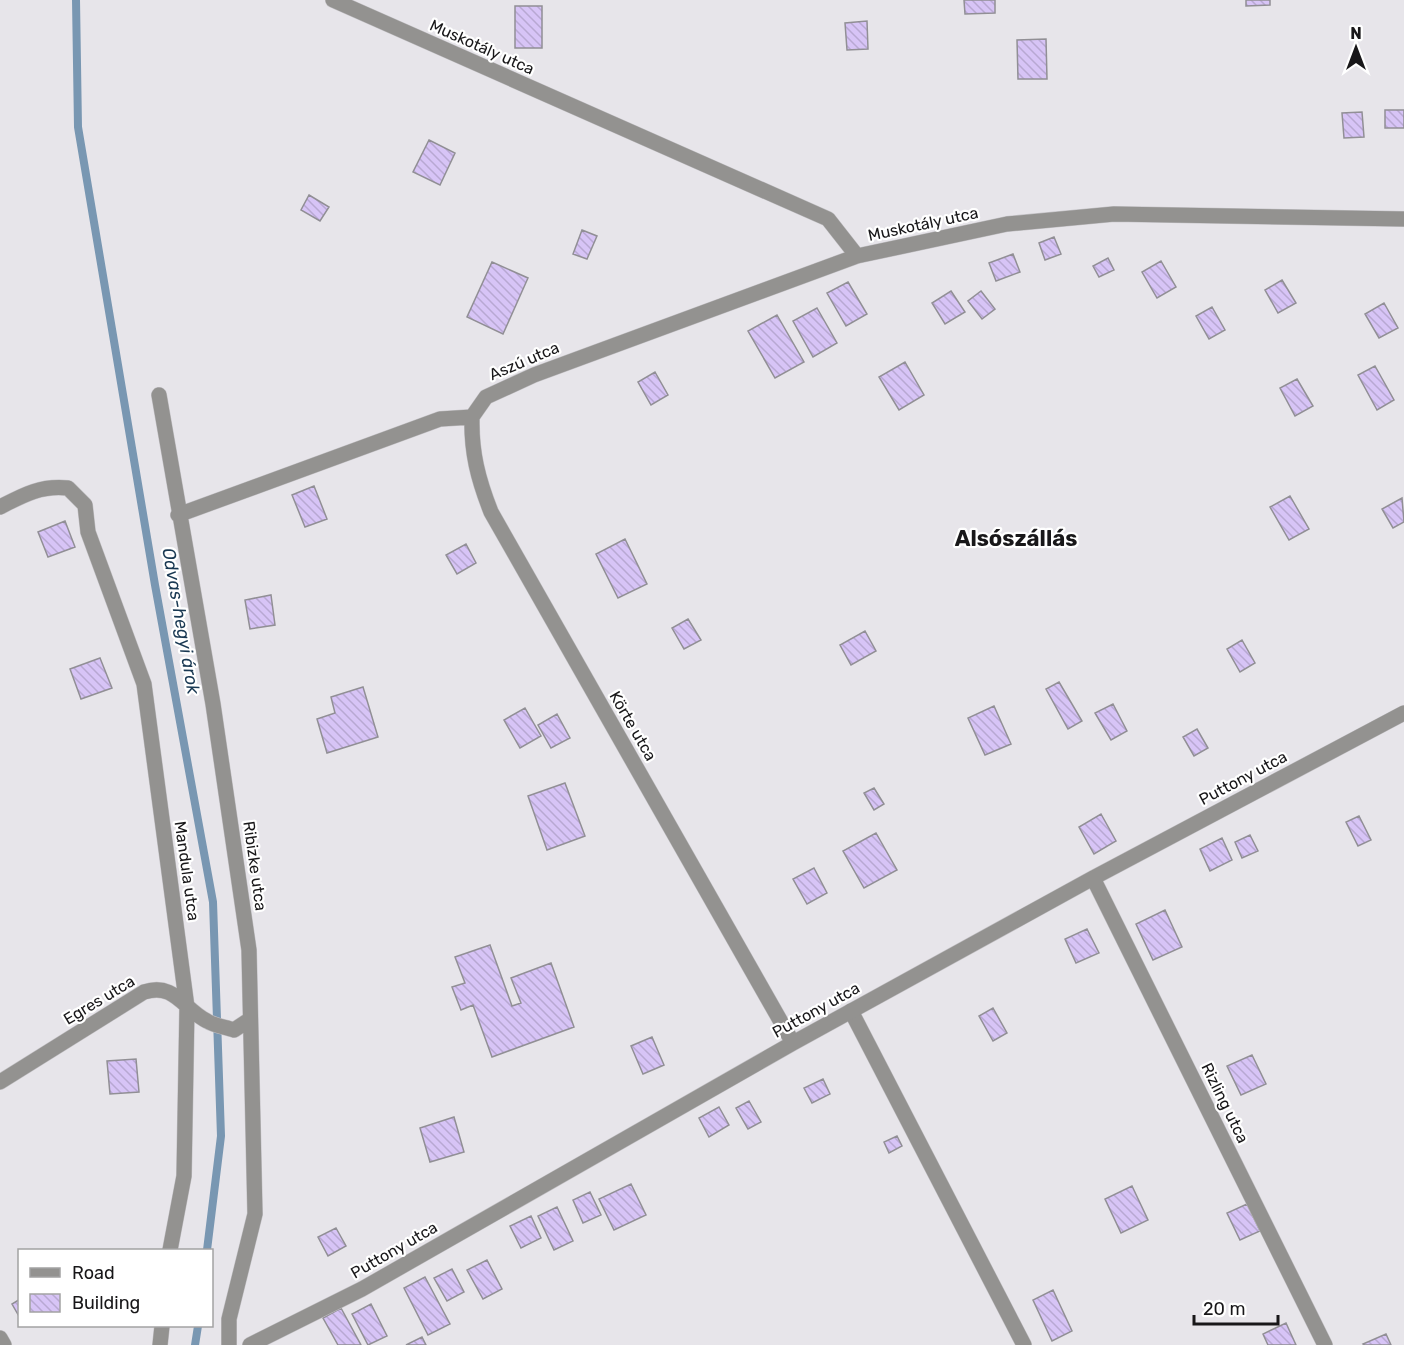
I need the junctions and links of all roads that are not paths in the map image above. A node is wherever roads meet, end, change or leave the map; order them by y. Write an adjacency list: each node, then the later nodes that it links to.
1 (333, 0): 3 (street, Muskotály utca)
2 (1404, 219): 3 (street, Muskotály utca)
3 (857, 256): 5 (street, Aszú utca)
4 (159, 395): 7 (street, Ribizke utca)
5 (472, 417): 7 (street); 13 (street, Körte utca)
6 (0, 507): 10 (street, Mandula utca)
7 (178, 515): 12 (street, Ribizke utca)
8 (1404, 713): 9 (street, Puttony utca)
9 (1093, 878): 11 (street, Puttony utca); 23 (street, Rizling utca)
10 (188, 1007): 12 (street, Egres utca); 14 (street, Egres utca); 15 (street, Mandula utca)
11 (851, 1011): 13 (street, Puttony utca); 22 (street)
12 (249, 1020): 20 (street, Ribizke utca)
13 (793, 1043): 21 (street, Puttony utca)
14 (0, 1082)
15 (170, 1249)
16 (162, 1327): 19 (street)
17 (0, 1338): 18 (street)
18 (4, 1345)
19 (160, 1345)
20 (229, 1345)
21 (250, 1345)
22 (1024, 1345)
23 (1325, 1345)

